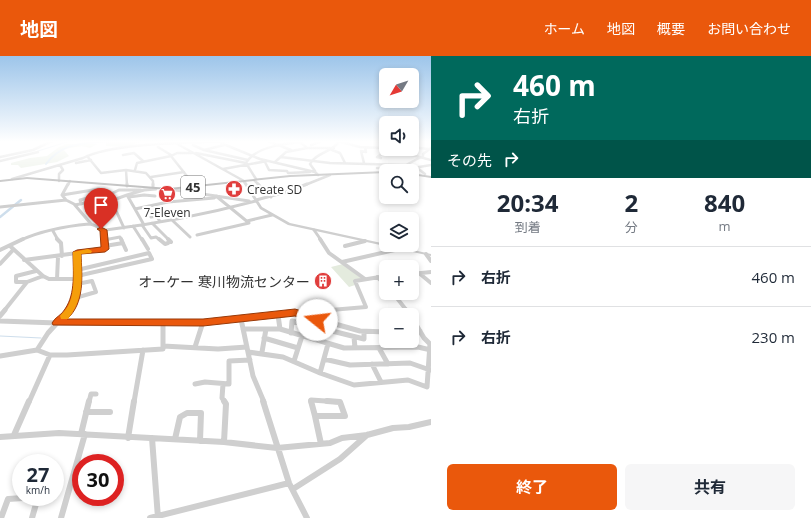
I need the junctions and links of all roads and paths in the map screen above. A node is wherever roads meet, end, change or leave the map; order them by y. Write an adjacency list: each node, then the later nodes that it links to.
1 (67, 163): 18 (street)
2 (93, 163): 23 (street)
3 (138, 163): 24 (street)
4 (177, 163): 26 (street)
5 (211, 163): 21 (street)
6 (240, 163): 15 (street)
7 (256, 163): 15 (street)
8 (267, 163): 29 (street)
9 (277, 163): 27 (street)
10 (310, 163): 27 (street)
11 (338, 163): 12 (street)
12 (345, 163): 13 (street)
13 (364, 163): 16 (street)
14 (392, 163): 16 (street); 17 (street)
15 (247, 164): 21 (street); 36 (street)
16 (378, 164): 25 (street)
17 (399, 164)
18 (60, 165): 34 (street); 35 (street)
19 (431, 165): 20 (street)
20 (419, 167)
21 (223, 169): 39 (street)
22 (419, 169): 28 (street)
23 (126, 170): 24 (street); 40 (street)
24 (135, 170): 32 (street)
25 (377, 170): 30 (main road, 45)
26 (184, 172): 32 (street); 41 (street)
27 (315, 173): 29 (main road, 45); 29 (street); 30 (main road, 45)
28 (426, 174)
29 (291, 175): 36 (main road, 45)
30 (330, 175): 52 (street)
31 (419, 175): 33 (main road)
32 (151, 177): 43 (street)
33 (431, 177)
34 (12, 179): 35 (main road, 45); 37 (main road, 45)
35 (59, 180): 38 (main road, 45)
36 (255, 180): 39 (main road, 45); 52 (street)
37 (0, 181)
38 (70, 181): 40 (main road, 45); 48 (street)
39 (244, 181): 41 (main road, 45); 56 (street)
40 (127, 186): 43 (main road, 45)
41 (196, 187): 44 (main road, 45); 46 (street)
42 (99, 189): 48 (street)
43 (154, 189): 44 (main road, 45); 45 (street)
44 (169, 189): 46 (street)
45 (144, 190): 47 (street); 49 (street)
46 (201, 193): 51 (street); 54 (street)
47 (109, 194): 53 (street); 59 (street)
48 (62, 195): 55 (street)
49 (128, 196): 50 (street); 53 (street); 62 (street)
50 (155, 196)
51 (216, 196): 54 (street); 56 (street); 61 (street)
52 (270, 197): 56 (street)
53 (114, 199): 57 (street)
54 (202, 199): 62 (street)
55 (66, 200): 59 (street); 60 (street)
56 (255, 201): 61 (street); 63 (street)
57 (99, 202)
58 (113, 204): 72 (street)
59 (75, 205): 69 (street)
60 (0, 207)
61 (230, 208): 65 (street); 66 (street)
62 (134, 209): 70 (street)
63 (272, 215): 66 (street); 74 (street)
64 (151, 217): 67 (street)
65 (172, 220): 67 (street); 77 (street)
66 (247, 221): 76 (street)
67 (160, 222): 68 (street)
68 (152, 223): 70 (street); 70 (street)
69 (91, 224): 73 (street); 75 (street)
70 (143, 225): 71 (street)
71 (133, 226): 72 (street); 85 (street)
72 (124, 228): 73 (street)
73 (103, 230): 78 (street)
74 (314, 230): 79 (street); 97 (street)
75 (53, 231): 82 (street); 94 (street)
76 (197, 235)
77 (190, 237)
78 (104, 240): 80 (street); 84 (street)
79 (365, 241): 81 (street); 83 (street)
80 (122, 243): 84 (street); 88 (street)
81 (379, 244)
82 (10, 246): 86 (street); 87 (street)
83 (345, 246)
84 (105, 248): 91 (street); 92 (street)
85 (148, 249)
86 (0, 250)
87 (14, 250): 95 (street); 99 (street)
88 (126, 250)
89 (386, 252): 97 (street)
90 (414, 252): 93 (street)
91 (77, 253): 94 (street); 101 (street)
92 (106, 255)
93 (429, 255): 98 (street)
94 (60, 256): 95 (street); 107 (street)
95 (24, 260): 102 (street)
96 (114, 261): 100 (street); 100 (street); 101 (street)
97 (342, 262): 108 (street)
98 (431, 262)
99 (0, 264)
100 (117, 268): 109 (street)
101 (77, 270): 109 (street)
102 (36, 271): 105 (street); 110 (street)
103 (431, 272): 104 (street)
104 (419, 273): 111 (street)
105 (43, 276): 107 (street); 110 (street)
106 (377, 278): 108 (street)
107 (58, 279): 109 (street)
108 (365, 279): 115 (street)
109 (77, 280): 112 (street); 112 (street)
110 (27, 282): 117 (street)
111 (431, 283)
112 (75, 298): 121 (street)
113 (398, 300): 114 (street)
114 (405, 308)
115 (295, 313): 116 (street); 129 (street)
116 (278, 315): 118 (street); 125 (street)
117 (0, 316)
118 (241, 319): 120 (street); 123 (street)
119 (0, 320): 121 (street)
120 (203, 322): 122 (street); 135 (street)
121 (57, 323): 122 (street); 140 (street)
122 (163, 323): 134 (street)
123 (243, 329): 124 (street); 142 (street)
124 (266, 329): 125 (street); 132 (street)
125 (280, 329): 128 (street)
126 (420, 331): 143 (street)
127 (379, 332): 129 (street)
128 (291, 333): 130 (street); 131 (street)
129 (364, 333): 131 (street)
130 (302, 336): 133 (street); 137 (street)
131 (354, 337): 138 (street)
132 (264, 338): 137 (street); 144 (street)
133 (328, 344): 138 (street); 147 (street)
134 (162, 346): 135 (street); 141 (street)
135 (195, 347): 142 (street)
136 (419, 347): 143 (street)
137 (298, 348): 149 (street)
138 (355, 348): 139 (street)
139 (379, 348): 151 (street)
140 (37, 350): 145 (street); 146 (street)
141 (142, 350): 145 (street); 166 (street)
142 (247, 350): 144 (street); 148 (street)
143 (431, 350): 152 (street)
144 (262, 352): 149 (street)
145 (50, 355): 163 (street)
146 (0, 356)
147 (324, 359): 150 (street); 153 (street)
148 (250, 360): 156 (street); 172 (street)
149 (294, 361): 153 (street)
150 (372, 364): 151 (street); 154 (street)
151 (388, 364): 152 (street)
152 (430, 370): 154 (street)
153 (320, 373): 154 (street)
154 (381, 382)
155 (195, 384): 156 (street)
156 (224, 384): 170 (street)
157 (96, 394): 158 (street)
158 (86, 412): 159 (street); 162 (street)
159 (110, 412)
160 (314, 416): 160 (street); 171 (street)
161 (431, 422): 164 (street)
162 (83, 434): 163 (street); 166 (street); 177 (street)
163 (14, 435): 165 (street)
164 (367, 435): 171 (street); 173 (street)
165 (0, 437)
166 (128, 438): 167 (street)
167 (152, 438): 168 (street); 174 (street)
168 (174, 439): 169 (street); 169 (street)
169 (200, 441): 170 (street)
170 (224, 442): 172 (street)
171 (321, 444): 172 (street)
172 (277, 448): 173 (street)
173 (291, 486): 174 (street); 179 (street)
174 (158, 517): 178 (street)
175 (1, 518): 176 (street)
176 (32, 518)
177 (61, 518)
178 (150, 518)
179 (307, 518)

